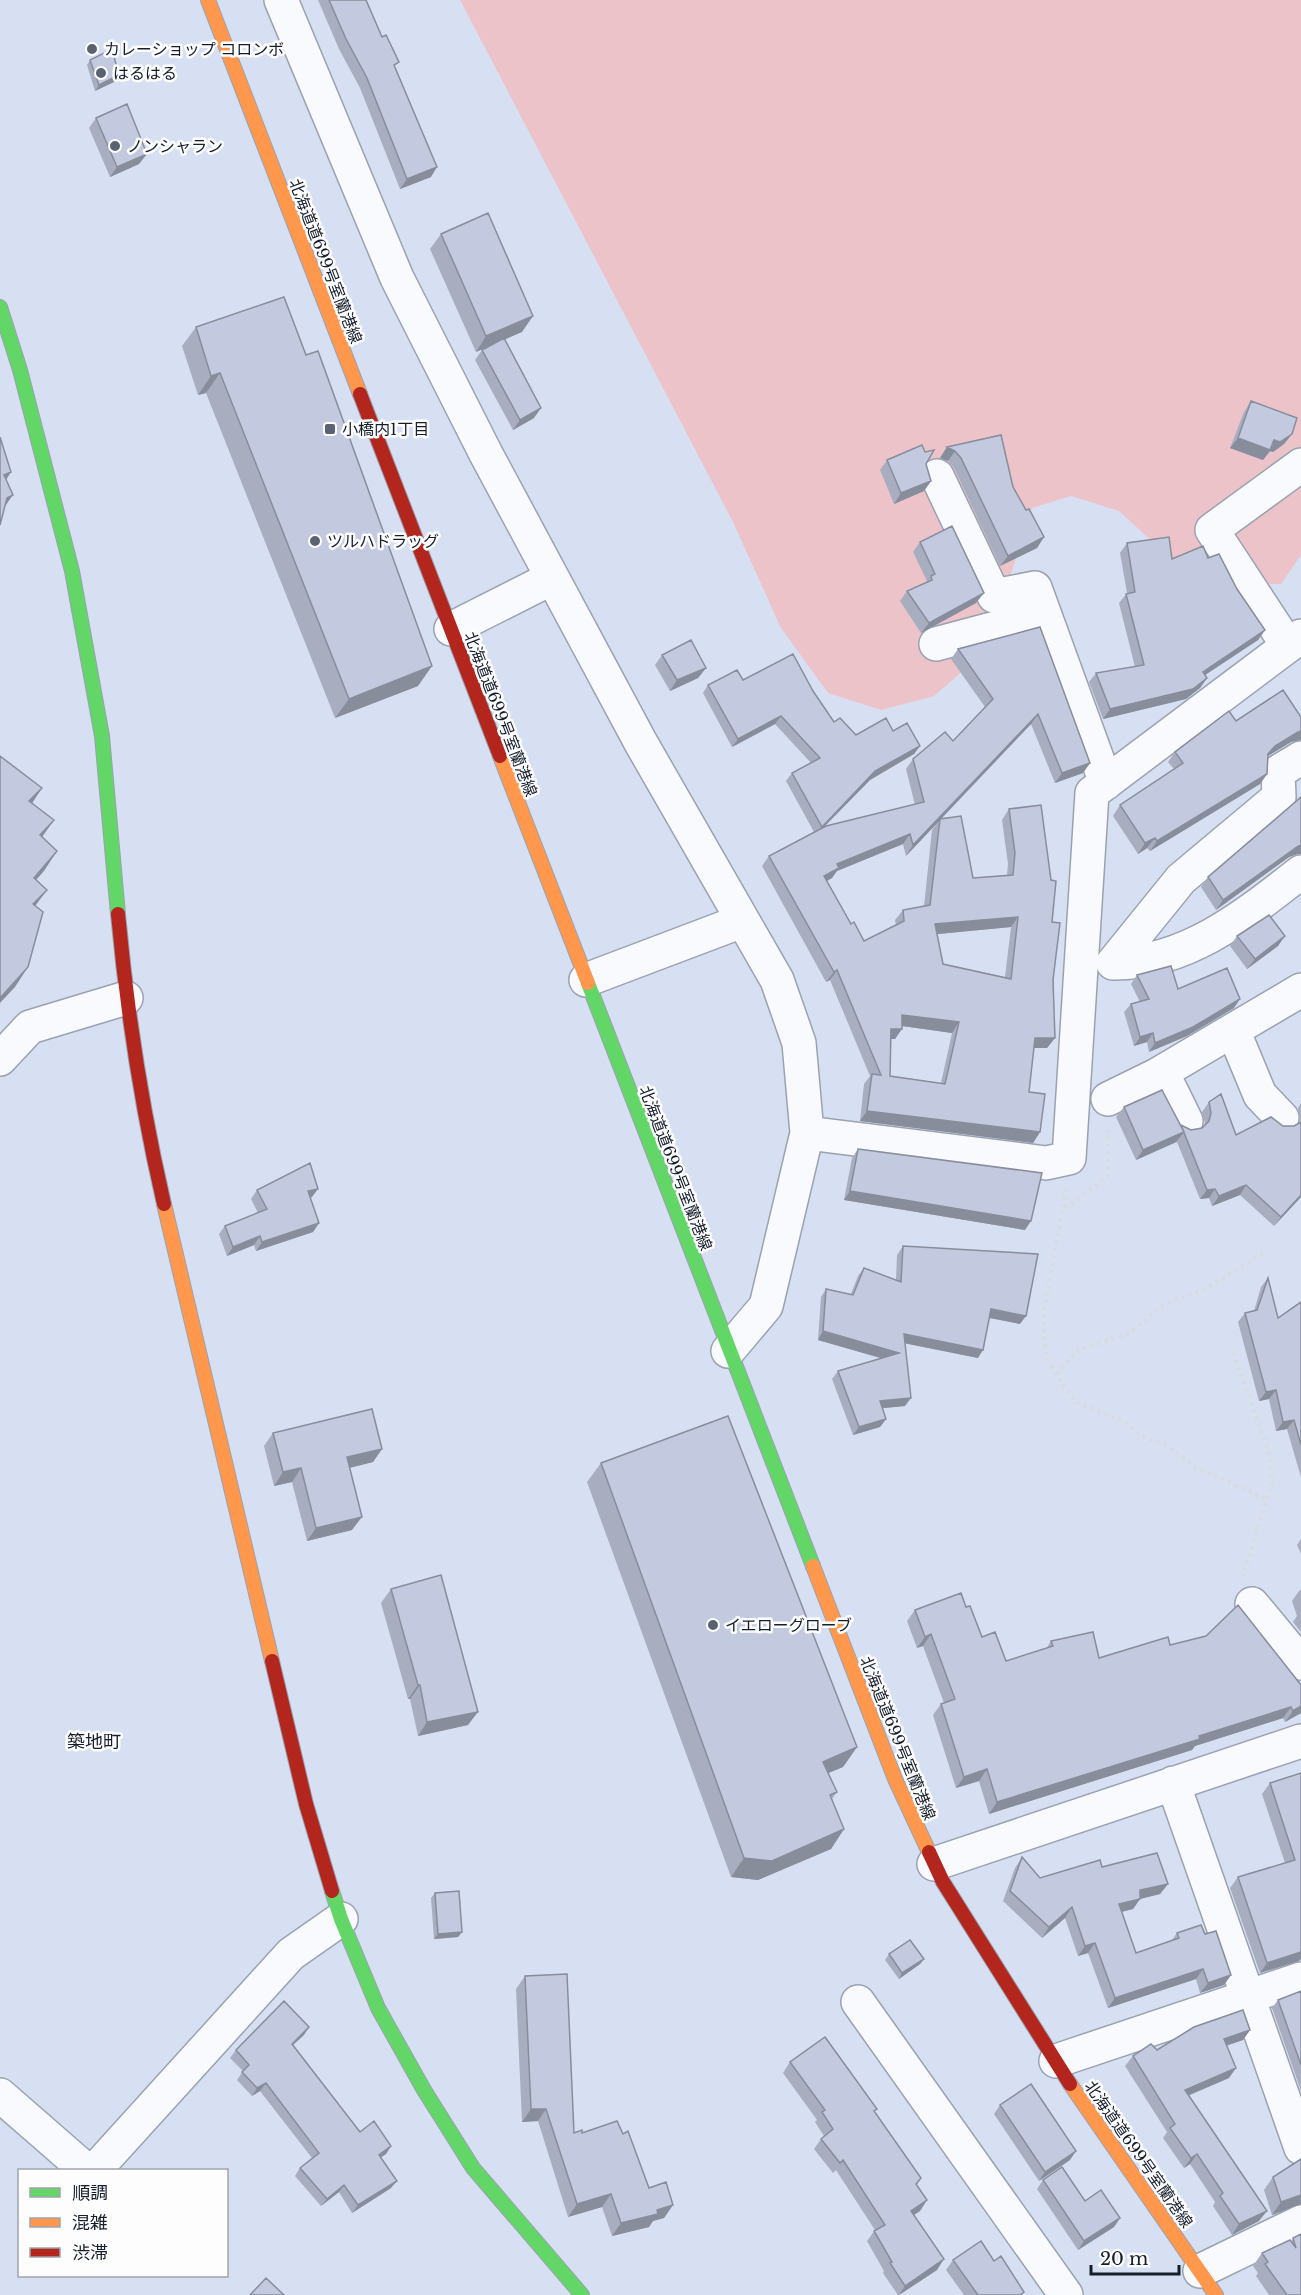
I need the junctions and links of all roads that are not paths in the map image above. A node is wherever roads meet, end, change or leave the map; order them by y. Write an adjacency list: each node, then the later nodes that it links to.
1 (208, 0): 8 (main road, 北海道道699号室蘭港線)
2 (282, 0): 6 (street)
3 (0, 307): 17 (main road)
4 (1301, 465): 9 (street)
5 (937, 476): 7 (street)
6 (552, 578): 8 (street); 14 (street)
7 (1044, 615): 10 (street); 12 (street)
8 (451, 629): 15 (main road, 北海道道699号室蘭港線)
9 (1294, 641): 12 (street)
10 (936, 644)
11 (1301, 758): 13 (street)
12 (1106, 783): 24 (street)
13 (1301, 872)
14 (742, 921): 15 (street); 24 (street)
15 (586, 980): 25 (main road, 北海道道699号室蘭港線)
16 (1301, 990): 18 (street)
17 (126, 998): 19 (street); 31 (main road)
18 (1233, 1030): 20 (street); 22 (street)
19 (0, 1059)
20 (1162, 1072): 21 (street); 23 (street)
21 (1108, 1099)
22 (1282, 1118)
23 (1185, 1121)
24 (807, 1133): 25 (street)
25 (728, 1351): 30 (main road, 北海道道699号室蘭港線)
26 (1247, 1590): 27 (street)
27 (1301, 1663)
28 (1301, 1741): 29 (street)
29 (1173, 1783): 30 (street); 33 (street)
30 (934, 1864): 35 (main road, 北海道道699号室蘭港線)
31 (341, 1919): 39 (street); 42 (main road)
32 (1301, 1979): 33 (street)
33 (1246, 1997): 35 (street); 37 (street)
34 (858, 2002): 43 (street)
35 (1056, 2061): 41 (main road, 北海道道699号室蘭港線)
36 (0, 2095): 38 (street)
37 (1301, 2148)
38 (85, 2169)
39 (96, 2169)
40 (1301, 2222): 41 (street)
41 (1212, 2289)
42 (582, 2295)
43 (1066, 2295)

